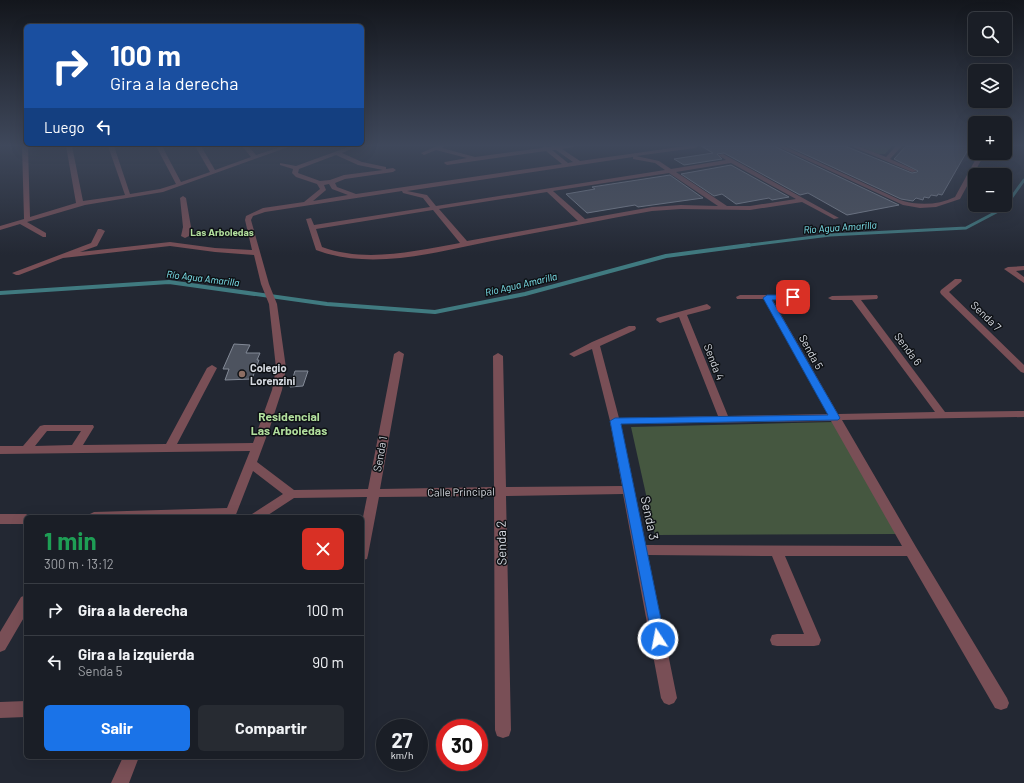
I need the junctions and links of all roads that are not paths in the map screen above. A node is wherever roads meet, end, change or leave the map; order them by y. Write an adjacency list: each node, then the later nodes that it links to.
1 (331, 182): 18 (street)
2 (25, 183): 31 (street)
3 (77, 183): 25 (street)
4 (123, 183): 19 (street)
5 (186, 183): 14 (street)
6 (320, 183): 7 (street); 20 (street)
7 (325, 183)
8 (454, 183): 15 (street)
9 (594, 183): 17 (street)
10 (688, 183): 27 (street)
11 (771, 183): 24 (street)
12 (858, 183): 13 (street)
13 (966, 183)
14 (180, 185): 19 (street); 25 (street)
15 (438, 185): 16 (street); 22 (street)
16 (399, 190): 21 (street); 22 (street)
17 (548, 190): 28 (street); 32 (street)
18 (342, 191): 20 (street); 21 (street)
19 (127, 193): 25 (street)
20 (318, 194): 26 (street)
21 (357, 196): 26 (street)
22 (425, 196): 28 (street)
23 (183, 198): 37 (street)
24 (802, 200): 27 (street); 29 (street)
25 (82, 203): 31 (street)
26 (304, 204): 43 (street)
27 (724, 207): 32 (street)
28 (436, 208): 33 (street); 38 (street)
29 (836, 218)
30 (309, 219): 33 (street)
31 (24, 221): 34 (street); 36 (street)
32 (583, 221): 38 (street)
33 (313, 227): 38 (street)
34 (0, 228)
35 (101, 231): 39 (street)
36 (43, 235)
37 (185, 236): 40 (street); 41 (street)
38 (464, 243)
39 (94, 244): 42 (street); 44 (street)
40 (170, 244): 41 (street); 42 (street)
41 (193, 246): 43 (street)
42 (106, 252): 44 (street)
43 (256, 253): 70 (street)
44 (62, 256): 46 (street)
45 (1024, 268): 48 (street)
46 (16, 273)
47 (958, 281): 64 (street, Senda 7)
48 (1024, 281)
49 (793, 297): 52 (street)
50 (874, 297): 54 (street)
51 (740, 298): 52 (street)
52 (767, 298): 67 (street, Senda 5)
53 (832, 298): 54 (street)
54 (855, 298): 66 (street, Senda 6)
55 (707, 307): 56 (street)
56 (682, 314): 57 (street); 68 (street, Senda 4)
57 (660, 320)
58 (632, 328): 59 (street)
59 (595, 344): 61 (street); 69 (street, Senda 3)
60 (399, 354): 78 (street, Senda 1)
61 (574, 354)
62 (498, 356): 77 (street, Senda 2)
63 (212, 368): 71 (street)
64 (1024, 370)
65 (1024, 414): 66 (street)
66 (942, 415): 67 (street)
67 (835, 418): 68 (street); 88 (street, Senda 5)
68 (724, 419): 69 (street)
69 (615, 421): 76 (street, Senda 3)
70 (257, 447): 71 (street); 75 (street)
71 (170, 448): 72 (street)
72 (75, 449): 74 (street); 74 (street)
73 (0, 450): 74 (street)
74 (26, 450)
75 (250, 463): 79 (street); 80 (street)
76 (629, 490): 77 (street, Calle Principal); 86 (street, Senda 3)
77 (500, 491): 78 (street, Calle Principal); 96 (street, Senda 2)
78 (373, 493): 79 (street, Calle Principal); 85 (street, Senda 1)
79 (292, 494): 82 (street)
80 (230, 514): 81 (street)
81 (185, 515)
82 (259, 515)
83 (24, 519): 84 (street)
84 (0, 520)
85 (364, 544)
86 (641, 550): 87 (street); 92 (street, Senda 3)
87 (776, 550): 88 (street); 90 (street)
88 (911, 551): 93 (street, Senda 5)
89 (24, 604): 91 (street)
90 (777, 640)
91 (0, 645)
92 (669, 698)
93 (1001, 703)
94 (24, 709): 95 (street)
95 (0, 710)
96 (503, 730)
97 (130, 759): 98 (street)
98 (120, 783)

